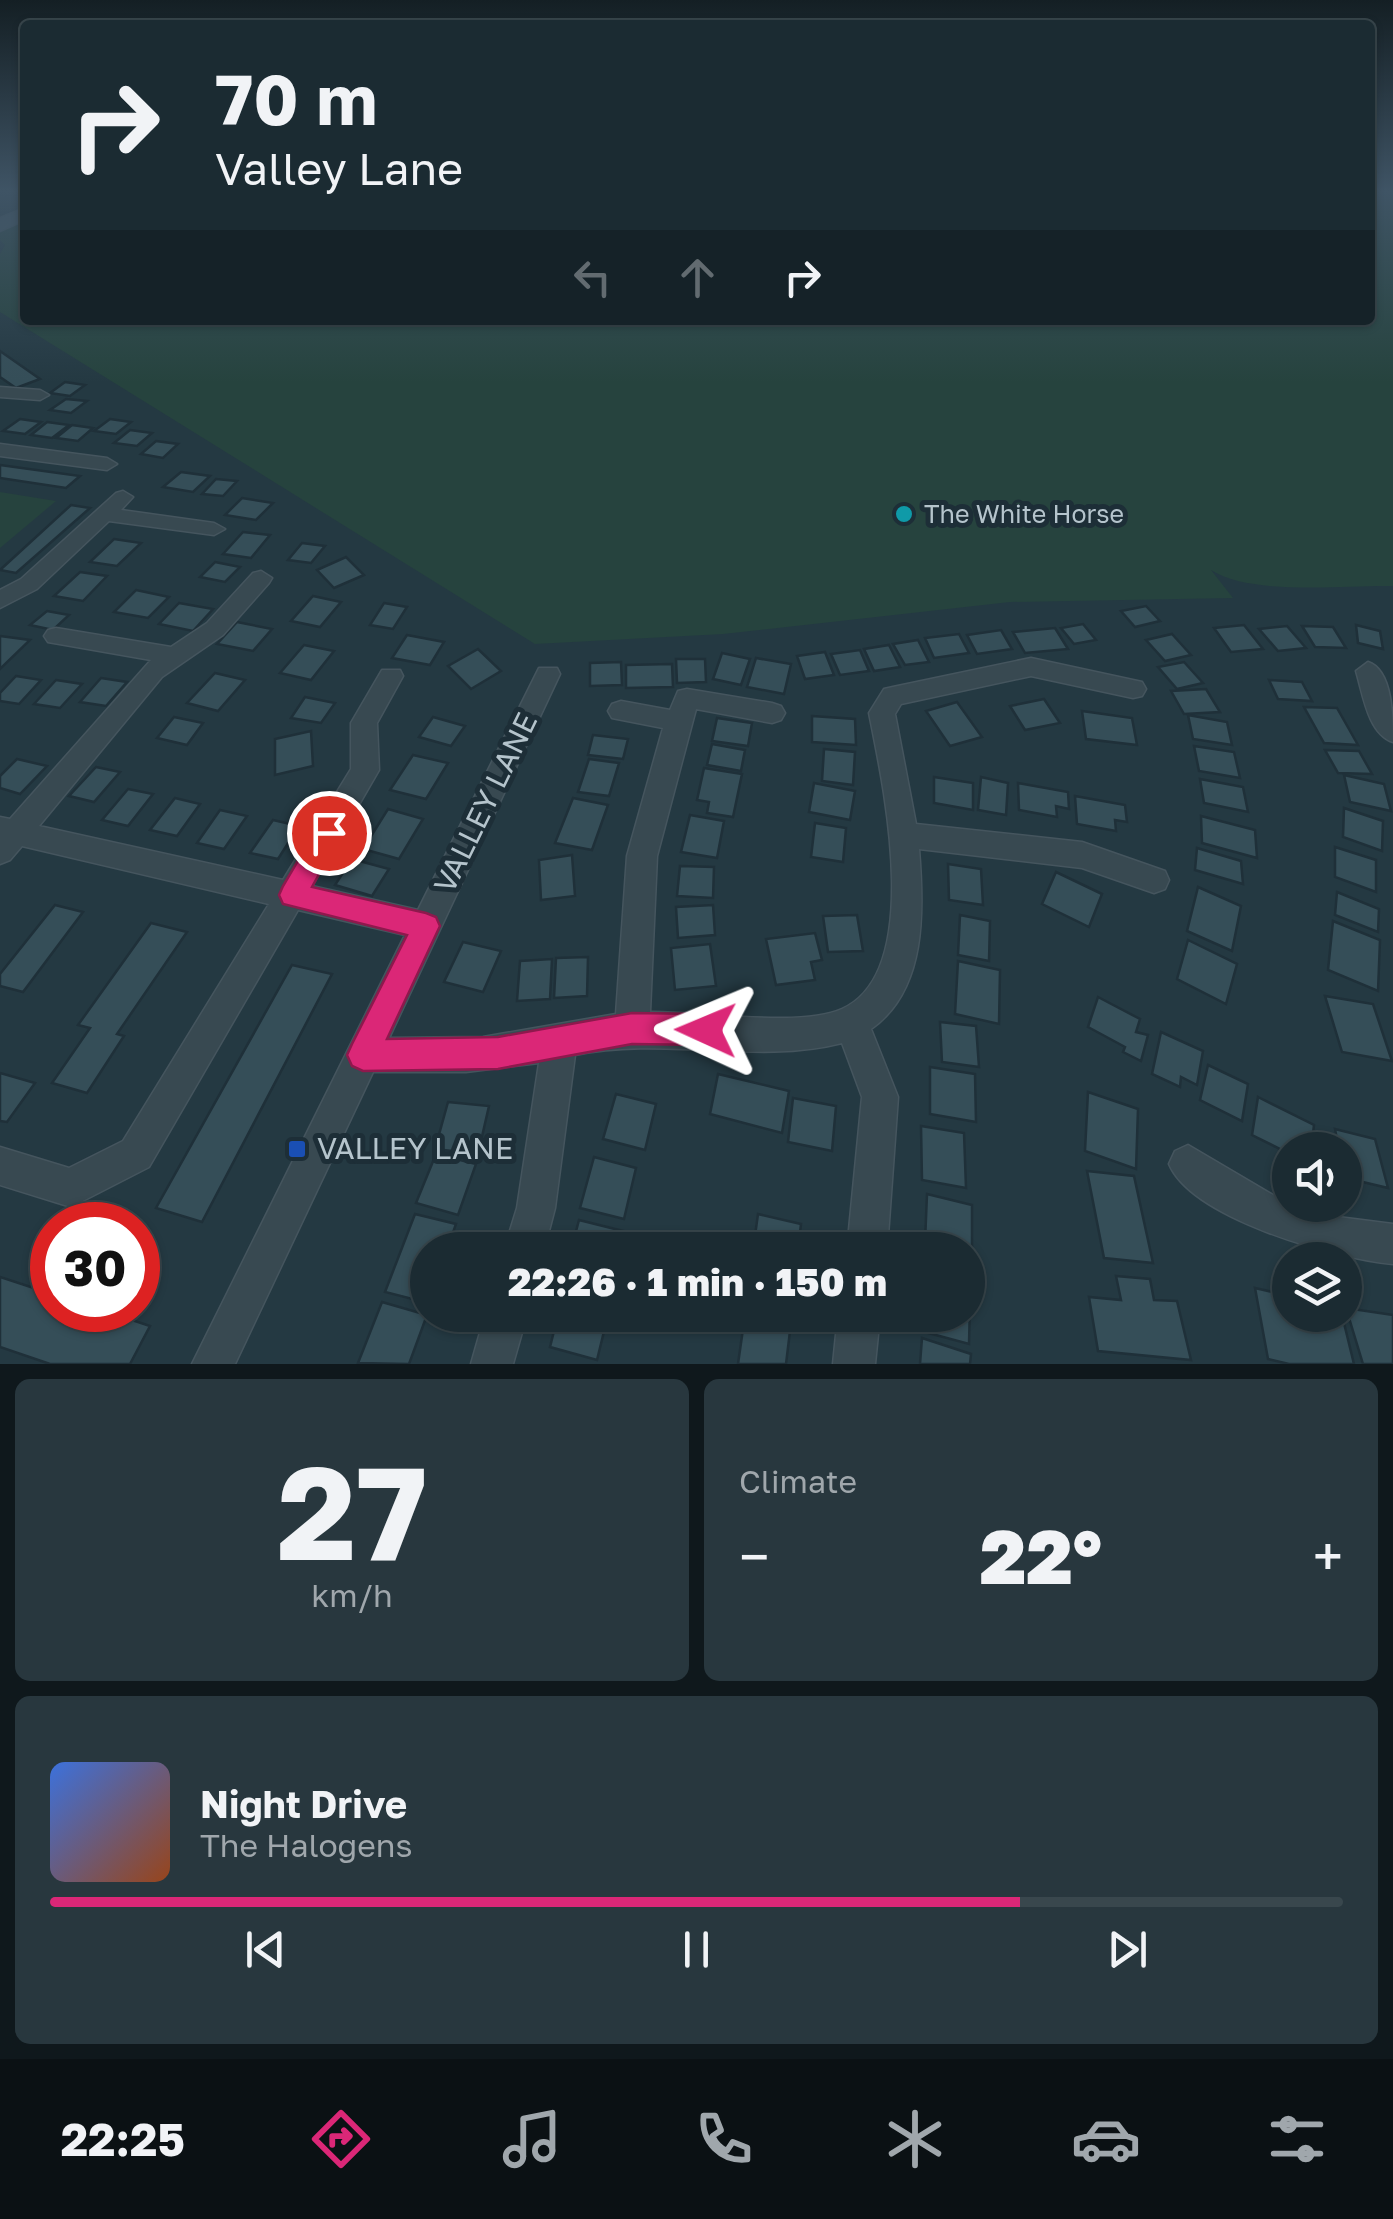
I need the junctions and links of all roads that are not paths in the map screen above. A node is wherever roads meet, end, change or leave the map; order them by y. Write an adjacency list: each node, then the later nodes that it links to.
1 (0, 392): 2 (street)
2 (40, 395)
3 (0, 450): 4 (street)
4 (107, 464)
5 (123, 497): 6 (street)
6 (104, 514): 7 (street); 9 (street)
7 (214, 529)
8 (260, 578): 11 (street)
9 (0, 600)
10 (56, 636): 11 (street)
11 (175, 656): 21 (street)
12 (1368, 671): 19 (street)
13 (548, 674): 24 (street, VALLEY LANE)
14 (392, 676): 23 (street)
15 (1133, 689): 20 (street)
16 (621, 711): 18 (street)
17 (772, 713): 18 (street)
18 (678, 721): 26 (street)
19 (1393, 732)
20 (902, 835): 22 (street); 25 (street)
21 (6, 837): 23 (street)
22 (1154, 880)
23 (293, 895): 24 (street); 30 (street)
24 (426, 926): 28 (street, VALLEY LANE)
25 (852, 1024): 26 (street); 32 (street)
26 (632, 1029): 27 (street)
27 (558, 1042): 28 (street); 31 (street)
28 (363, 1055): 36 (street, VALLEY LANE)
29 (1188, 1164): 33 (street)
30 (0, 1166)
31 (529, 1232)
32 (869, 1232)
33 (1393, 1244)
34 (501, 1332): 37 (street)
35 (857, 1332): 38 (street)
36 (213, 1364)
37 (492, 1364)
38 (854, 1364)

